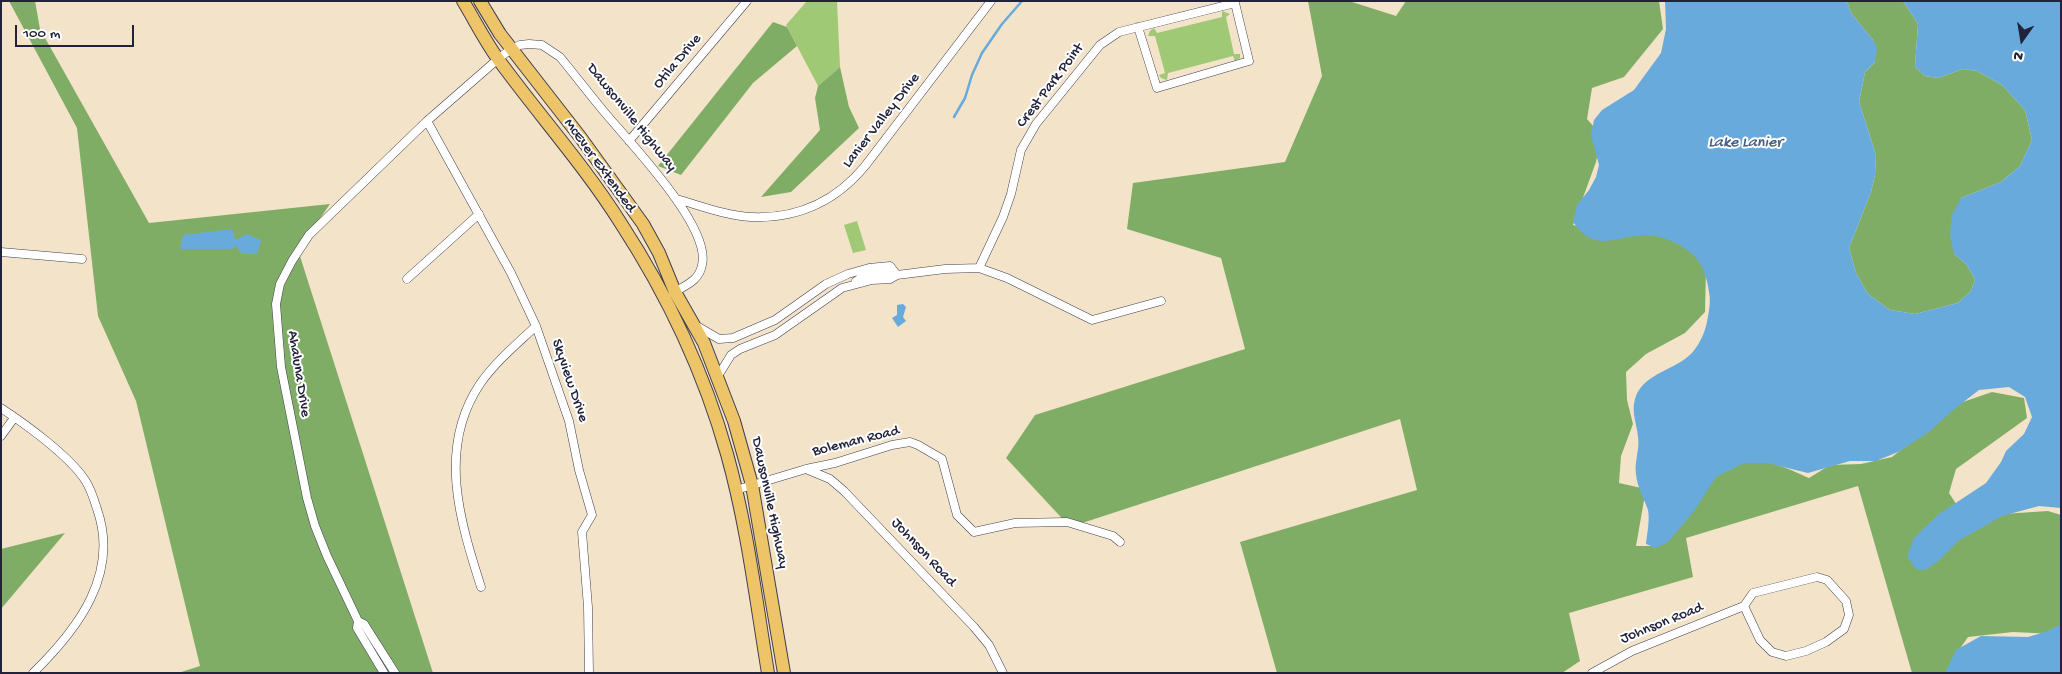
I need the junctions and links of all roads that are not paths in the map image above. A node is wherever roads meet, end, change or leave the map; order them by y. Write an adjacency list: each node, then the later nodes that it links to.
1 (463, 1): 7 (main road)
2 (480, 1): 6 (main road, Dawsonville Highway)
3 (747, 1): 9 (street, Otila Drive)
4 (991, 1): 10 (street, Lanier Valley Drive)
5 (1138, 27): 5 (street, Crest Park Point); 14 (street, Crest Park Point)
6 (511, 49): 7 (street, Ahaluna Drive); 9 (street, Dawsonville Highway); 20 (main road, Dawsonville Highway)
7 (498, 59): 8 (street, Ahaluna Drive); 20 (main road, McEver Extended)
8 (426, 121): 11 (street, Skyview Drive); 36 (street, Ahaluna Drive)
9 (629, 141): 10 (street, Dawsonville Highway)
10 (677, 199): 20 (street, Dawsonville Highway)
11 (479, 214): 17 (street); 23 (street, Skyview Drive)
12 (1, 252): 13 (street)
13 (82, 259)
14 (979, 268): 16 (street); 21 (street)
15 (870, 274): 16 (street); 16 (street); 18 (street); 19 (street)
16 (897, 275)
17 (407, 279)
18 (832, 281): 19 (street); 24 (street)
19 (838, 290): 25 (street)
20 (670, 296): 22 (main road, Dawsonville Highway); 32 (main road, Dawsonville Highway)
21 (1161, 301)
22 (693, 324): 24 (street); 26 (main road, Dawsonville Highway)
23 (536, 326): 34 (street); 40 (street, Skyview Drive)
24 (752, 330): 25 (street)
25 (758, 342): 26 (street)
26 (718, 376): 31 (main road, Dawsonville Highway)
27 (1, 408): 28 (street)
28 (14, 418): 29 (street); 37 (street)
29 (1, 436)
30 (806, 469): 31 (street, Boleman Road); 33 (street, Boleman Road); 43 (street, Johnson Road)
31 (752, 485): 32 (street, Boleman Road); 42 (main road, Dawsonville Highway)
32 (736, 490): 41 (main road, Dawsonville Highway)
33 (1120, 542)
34 (481, 587)
35 (1744, 606): 35 (street, Johnson Road); 44 (street, Johnson Road)
36 (358, 621): 38 (street, Ahaluna Drive); 39 (street, Ahaluna Drive)
37 (33, 673)
38 (384, 673)
39 (394, 673)
40 (589, 673)
41 (768, 673)
42 (784, 673)
43 (1003, 673)
44 (1592, 673)

